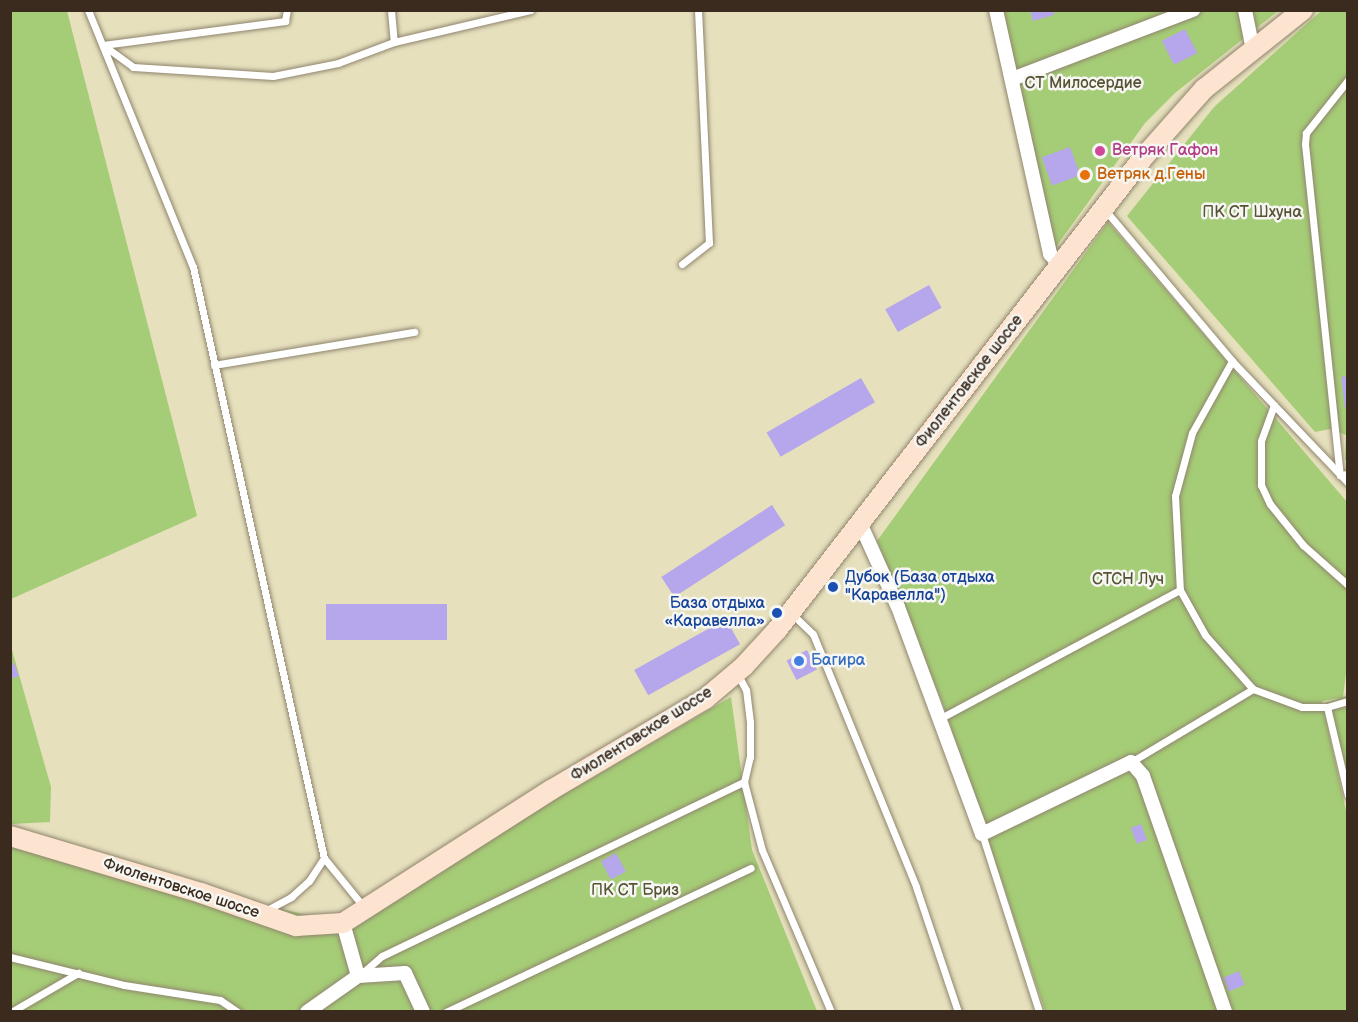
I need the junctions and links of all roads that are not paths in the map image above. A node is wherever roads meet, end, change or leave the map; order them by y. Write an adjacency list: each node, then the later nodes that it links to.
1 (88, 10): 11 (lane)
2 (287, 10): 11 (lane)
3 (391, 10): 10 (lane)
4 (530, 10): 10 (lane)
5 (698, 10): 16 (lane)
6 (996, 10): 13 (street)
7 (1193, 10): 13 (street)
8 (1245, 10): 12 (street)
9 (1303, 10): 12 (main road, Фиолентовское шоссе)
10 (394, 42): 11 (lane)
11 (103, 45): 20 (lane)
12 (1253, 50): 15 (main road, Фиолентовское шоссе)
13 (1012, 79): 17 (street)
14 (1347, 80): 22 (lane)
15 (1105, 210): 17 (main road, Фиолентовское шоссе); 19 (lane)
16 (682, 264)
17 (1061, 266): 24 (main road, Фиолентовское шоссе)
18 (414, 332): 20 (lane)
19 (1232, 361): 21 (lane); 26 (lane)
20 (214, 365): 38 (lane)
21 (1274, 405): 22 (lane); 25 (lane)
22 (1344, 474): 23 (lane)
23 (1347, 483)
24 (860, 523): 27 (main road, Фиолентовское шоссе); 32 (street)
25 (1347, 585)
26 (1180, 590): 29 (lane); 32 (lane)
27 (790, 612): 28 (main road, Фиолентовское шоссе); 52 (lane)
28 (736, 673): 34 (lane); 40 (main road, Фиолентовское шоссе)
29 (1253, 689): 31 (lane); 33 (lane)
30 (1347, 701): 31 (lane)
31 (1327, 707): 35 (lane)
32 (939, 719): 36 (street)
33 (1131, 762): 36 (street); 54 (street)
34 (744, 782): 45 (lane); 51 (lane)
35 (1347, 796)
36 (982, 834): 53 (lane)
37 (10, 836): 41 (main road, Фиолентовское шоссе)
38 (324, 858): 40 (lane); 41 (lane)
39 (751, 868): 50 (lane)
40 (364, 909): 42 (main road, Фиолентовское шоссе)
41 (257, 915): 42 (main road, Фиолентовское шоссе)
42 (343, 923): 45 (street)
43 (10, 957): 44 (lane)
44 (78, 973): 46 (lane); 47 (lane)
45 (358, 976): 48 (street); 49 (street)
46 (11, 1011)
47 (238, 1011)
48 (307, 1011)
49 (423, 1011)
50 (446, 1011)
51 (831, 1011)
52 (958, 1011)
53 (1039, 1011)
54 (1225, 1011)

